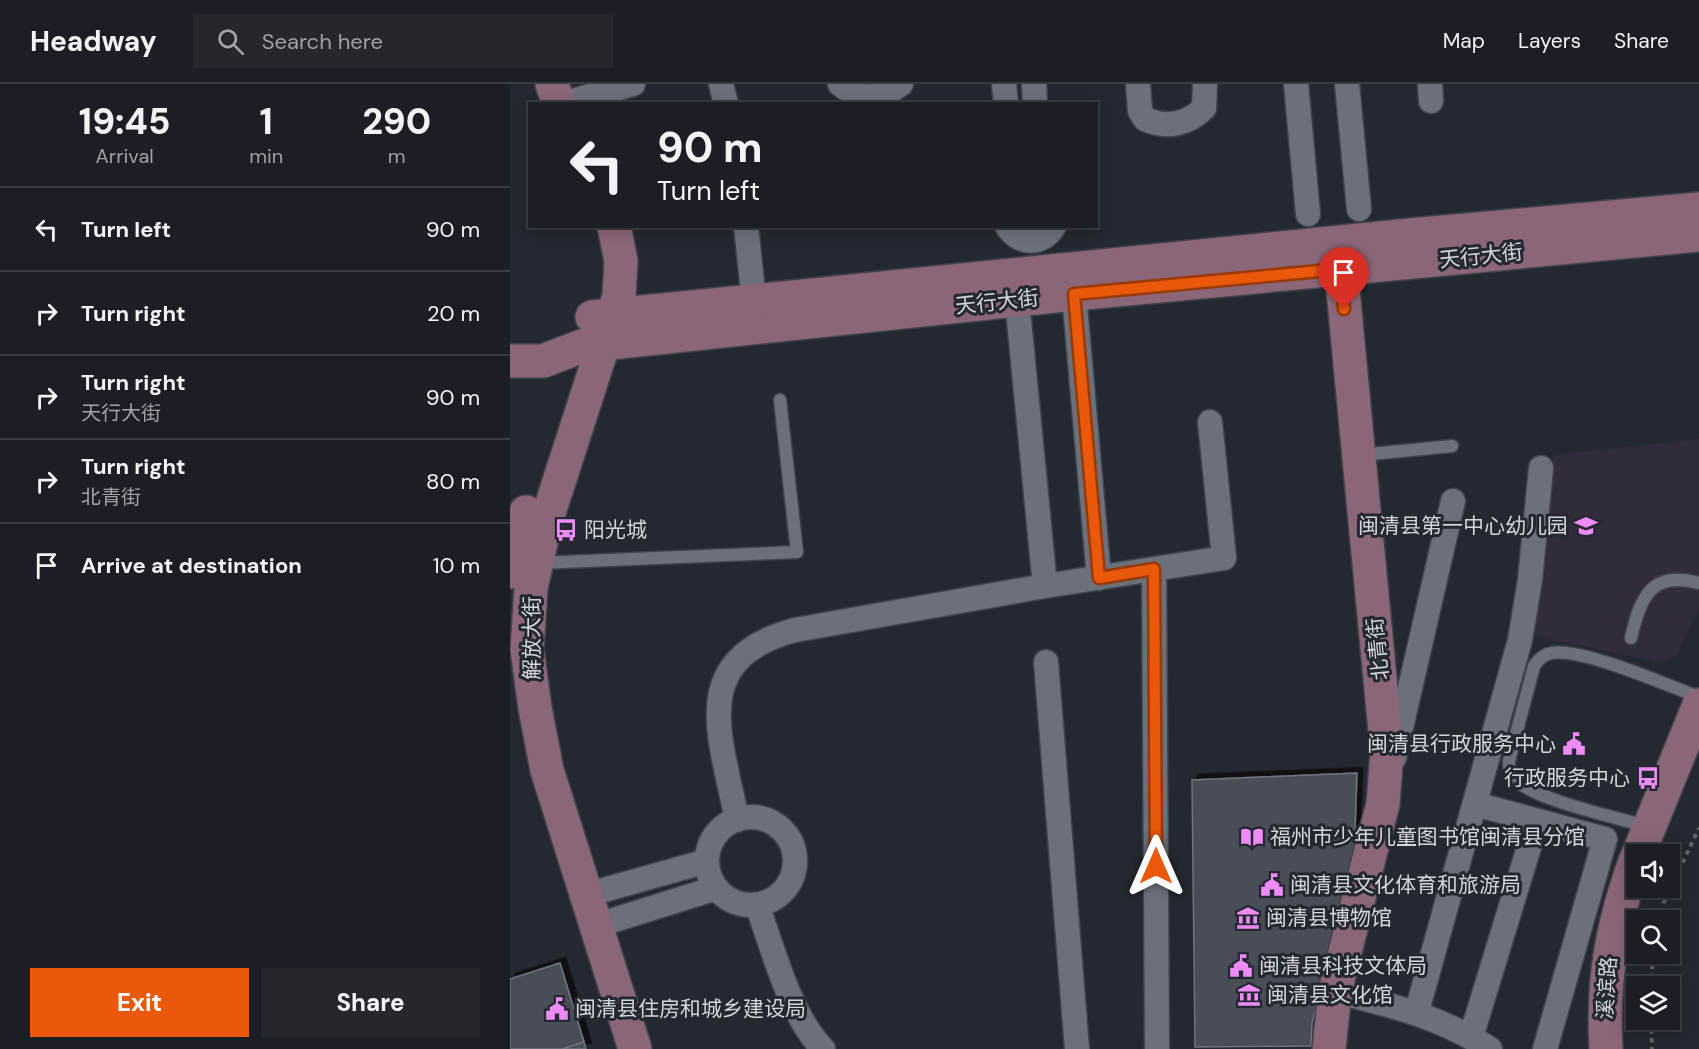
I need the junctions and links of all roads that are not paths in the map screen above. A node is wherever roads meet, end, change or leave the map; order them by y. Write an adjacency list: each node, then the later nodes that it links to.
1 (633, 84): 11 (street)
2 (722, 84): 12 (street)
3 (840, 84): 4 (street)
4 (902, 84)
5 (1005, 84): 13 (street)
6 (1034, 84): 14 (street)
7 (1138, 84): 8 (street)
8 (1204, 84)
9 (1296, 84): 17 (street)
10 (1347, 84): 15 (street)
11 (567, 95)
12 (726, 102)
13 (1006, 102)
14 (1035, 102)
15 (1359, 209)
16 (1699, 209): 24 (main road)
17 (1308, 214)
18 (594, 228): 28 (main road, 解放大街)
19 (614, 228): 28 (main road, 解放大街)
20 (746, 228): 27 (street)
21 (1050, 231): 22 (street); 25 (street)
22 (1012, 232): 25 (street)
23 (1699, 234): 24 (main road, 天行大街)
24 (1340, 256): 25 (main road); 26 (main road, 天行大街); 33 (main road, 北青街)
25 (1028, 282): 26 (main road, 天行大街); 27 (main road); 28 (main road, 天行大街); 40 (street)
26 (1074, 294): 38 (street)
27 (754, 301): 28 (main road)
28 (597, 331): 29 (main road); 36 (main road, 解放大街)
29 (510, 361)
30 (780, 400): 36 (lane)
31 (1210, 422): 37 (street)
32 (1452, 446): 33 (lane)
33 (1359, 455): 46 (main road, 北青街)
34 (1541, 468): 47 (street)
35 (1453, 501): 46 (street)
36 (523, 567): 54 (main road, 解放大街)
37 (1154, 569): 38 (street); 64 (street)
38 (1099, 578): 40 (street)
39 (1699, 583): 41 (lane)
40 (1045, 586): 48 (street)
41 (1631, 638)
42 (1046, 662): 63 (street)
43 (510, 694): 60 (main road, 解放大街)
44 (1699, 698): 50 (lane)
45 (1699, 705): 50 (main road)
46 (1383, 804): 57 (main road, 北青街)
47 (1475, 804): 49 (street); 58 (street)
48 (736, 820): 51 (street); 55 (street)
49 (1537, 820): 59 (street); 66 (street)
50 (1643, 841)
51 (707, 861): 52 (street); 54 (street)
52 (716, 888): 55 (street); 56 (street)
53 (1626, 889): 67 (main road, 溪滨路)
54 (586, 895): 56 (main road, 解放大街)
55 (757, 905): 62 (street)
56 (595, 926): 61 (main road, 解放大街)
57 (1335, 992): 58 (street); 65 (main road, 北青街)
58 (1417, 1011): 59 (street)
59 (1480, 1043)
60 (617, 1049)
61 (635, 1049)
62 (823, 1049)
63 (1077, 1049)
64 (1157, 1049)
65 (1329, 1049)
66 (1545, 1049)
67 (1606, 1049)

